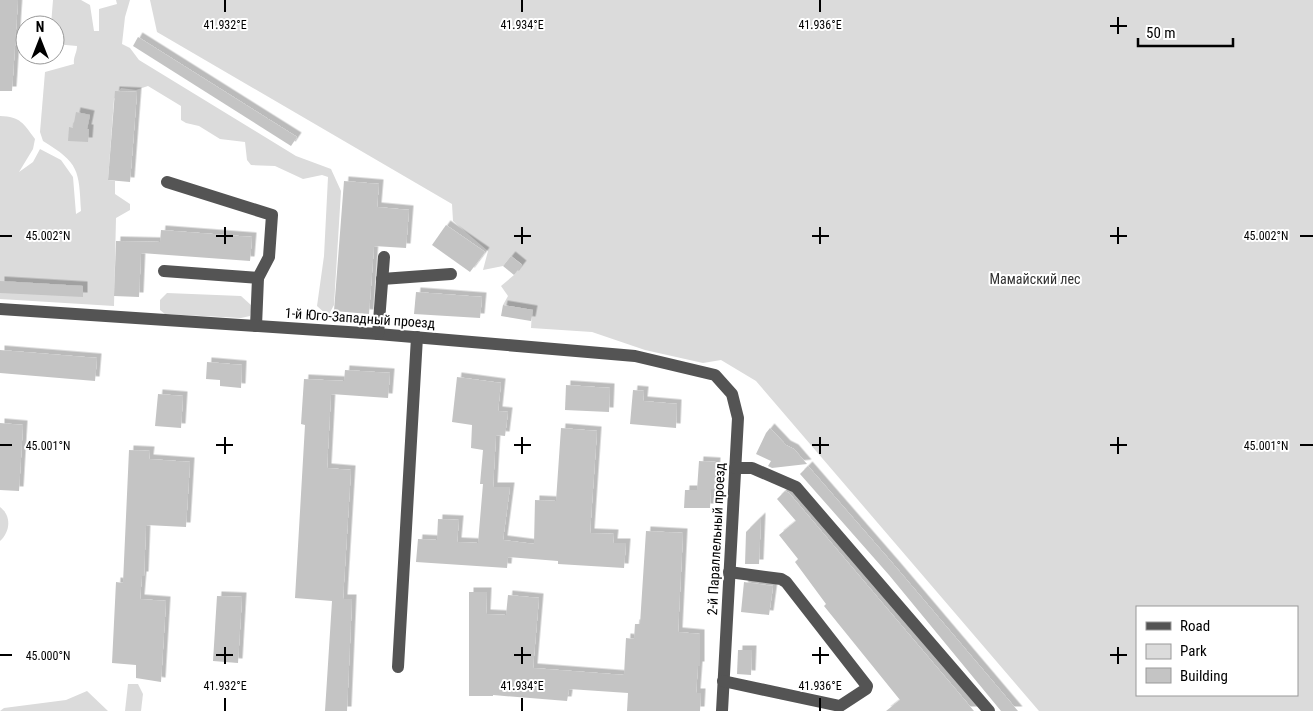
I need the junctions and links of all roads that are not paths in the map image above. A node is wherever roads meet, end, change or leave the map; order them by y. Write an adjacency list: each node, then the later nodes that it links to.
1 (166, 182): 5 (street)
2 (384, 257): 6 (street)
3 (164, 271): 5 (street)
4 (450, 274): 6 (street)
5 (258, 278): 8 (street)
6 (382, 279): 9 (street)
7 (0, 309): 8 (street, 1-й Юго-Западный проезд)
8 (256, 326): 9 (street, 1-й Юго-Западный проезд)
9 (378, 334): 10 (street, 1-й Юго-Западный проезд)
10 (417, 337): 11 (street, 1-й Юго-Западный проезд); 14 (street)
11 (715, 375): 12 (street, 2-й Параллельный проезд)
12 (735, 468): 13 (street, 2-й Параллельный проезд); 17 (street)
13 (729, 572): 15 (street, 2-й Параллельный проезд); 15 (street)
14 (398, 667)
15 (723, 682): 16 (street, 2-й Параллельный проезд)
16 (722, 711)
17 (989, 711)

